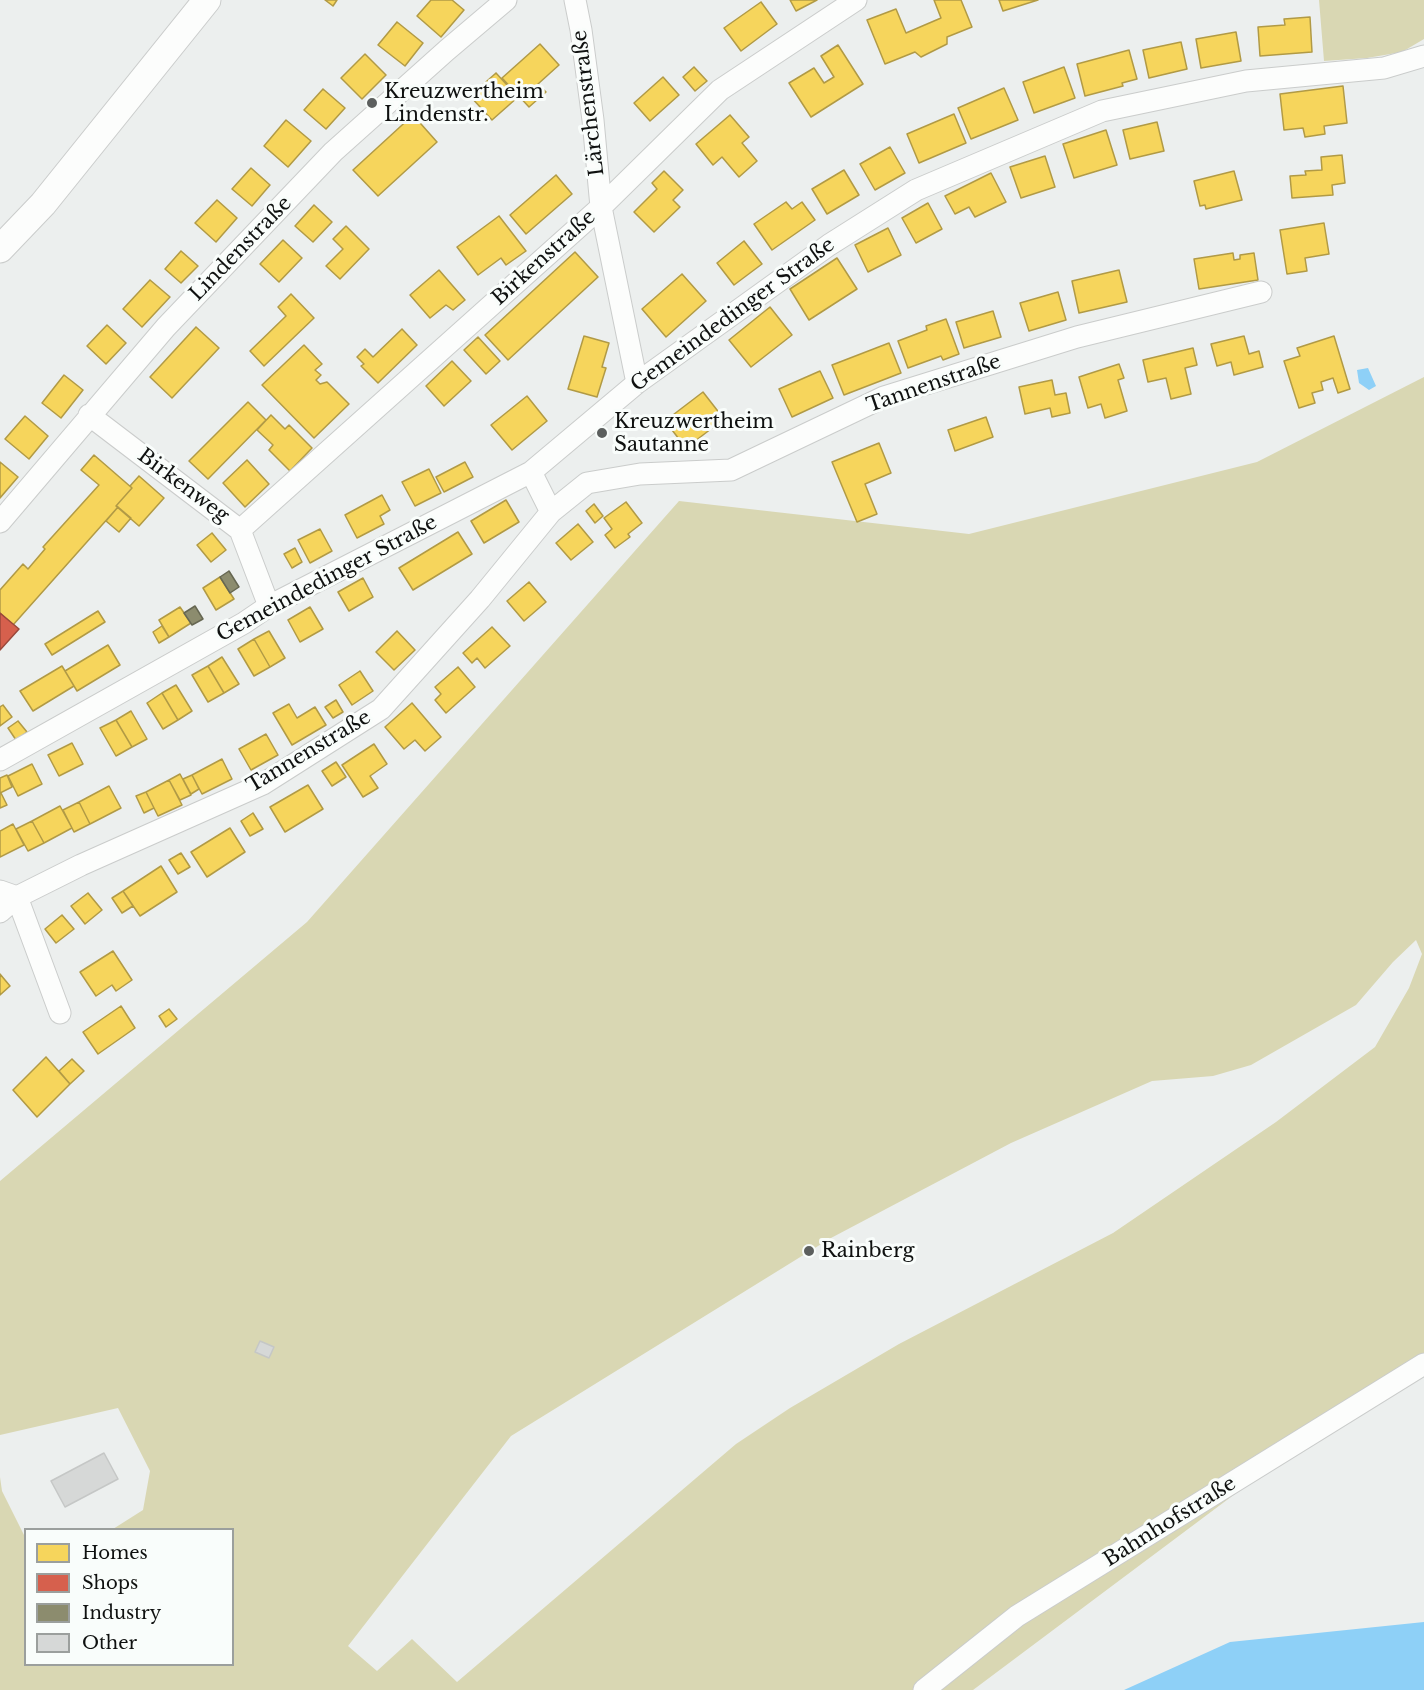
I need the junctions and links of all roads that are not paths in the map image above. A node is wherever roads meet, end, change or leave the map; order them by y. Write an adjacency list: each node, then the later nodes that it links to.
1 (207, 0): 7 (main road)
2 (506, 0): 10 (street, Lindenstraße)
3 (575, 0): 6 (street, Lärchenstraße)
4 (856, 0): 6 (street, Birkenstraße)
5 (1424, 56): 9 (street, Gemeindedinger Straße)
6 (601, 207): 9 (street, Lärchenstraße); 14 (street, Birkenstraße)
7 (0, 249)
8 (1261, 292): 12 (street, Tannenstraße)
9 (638, 383): 11 (street, Gemeindedinger Straße)
10 (89, 415): 13 (street, Lindenstraße); 14 (street, Birkenweg)
11 (531, 472): 12 (street); 15 (street, Gemeindedinger Straße)
12 (551, 512): 17 (street, Tannenstraße)
13 (0, 522)
14 (240, 530): 15 (street, Birkenweg)
15 (269, 606): 16 (street, Gemeindedinger Straße)
16 (0, 760)
17 (8, 894): 18 (street, Tannenstraße); 19 (street)
18 (0, 912)
19 (60, 1013)
20 (1424, 1364): 21 (street, Bahnhofstraße)
21 (924, 1690)

